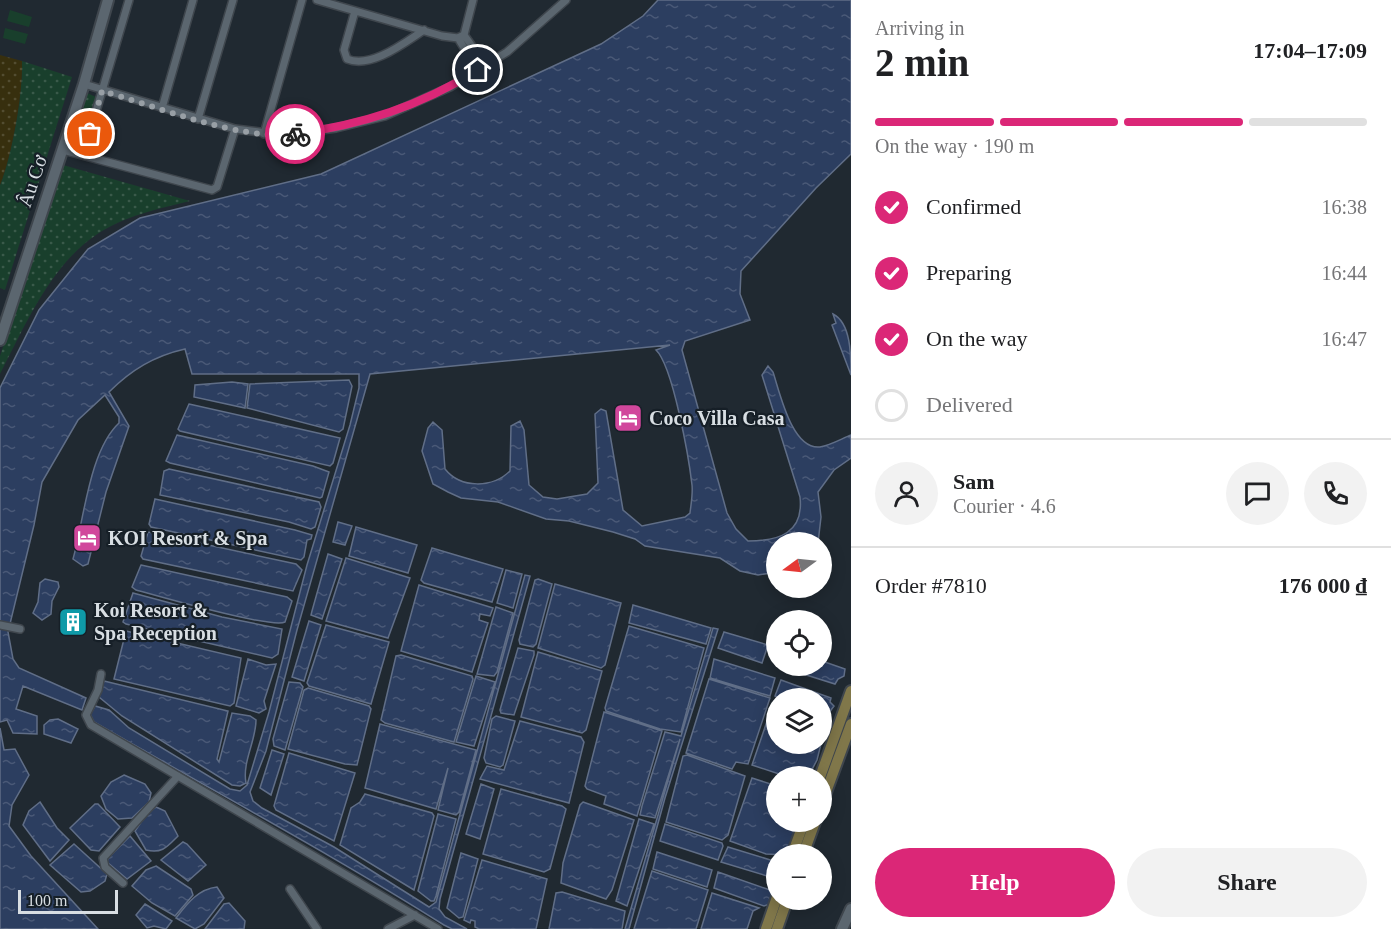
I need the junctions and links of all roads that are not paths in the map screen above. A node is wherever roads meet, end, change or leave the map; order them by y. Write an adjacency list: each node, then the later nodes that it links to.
1 (108, 0): 14 (main road, Âu Cơ)
2 (129, 0): 15 (street)
3 (192, 0): 16 (street)
4 (232, 0): 17 (street)
5 (302, 0): 19 (street)
6 (317, 0): 9 (street)
7 (473, 0): 11 (street)
8 (566, 0): 12 (street)
9 (355, 11): 10 (street); 10 (street)
10 (424, 30): 11 (street)
11 (461, 37): 12 (street); 13 (street)
12 (486, 66): 13 (street)
13 (478, 70): 19 (street)
14 (84, 84): 15 (street); 20 (main road, Âu Cơ)
15 (102, 91): 16 (street); 21 (street)
16 (162, 108): 17 (street)
17 (198, 119): 18 (street)
18 (235, 129): 19 (street); 21 (street)
19 (264, 134)
20 (63, 150): 21 (street); 22 (main road, Âu Cơ)
21 (83, 155)
22 (0, 340)
23 (0, 625): 24 (street)
24 (20, 629)
25 (101, 675): 29 (street)
26 (851, 691): 28 (main road)
27 (851, 724): 30 (main road)
28 (824, 766)
29 (178, 776): 31 (street); 36 (street)
30 (832, 776)
31 (123, 883)
32 (290, 889): 37 (street)
33 (851, 909): 42 (main road)
34 (773, 910): 40 (main road)
35 (784, 910): 41 (main road)
36 (415, 915): 38 (street); 39 (street)
37 (317, 929)
38 (388, 929)
39 (438, 929)
40 (766, 929)
41 (777, 929)
42 (842, 929)

